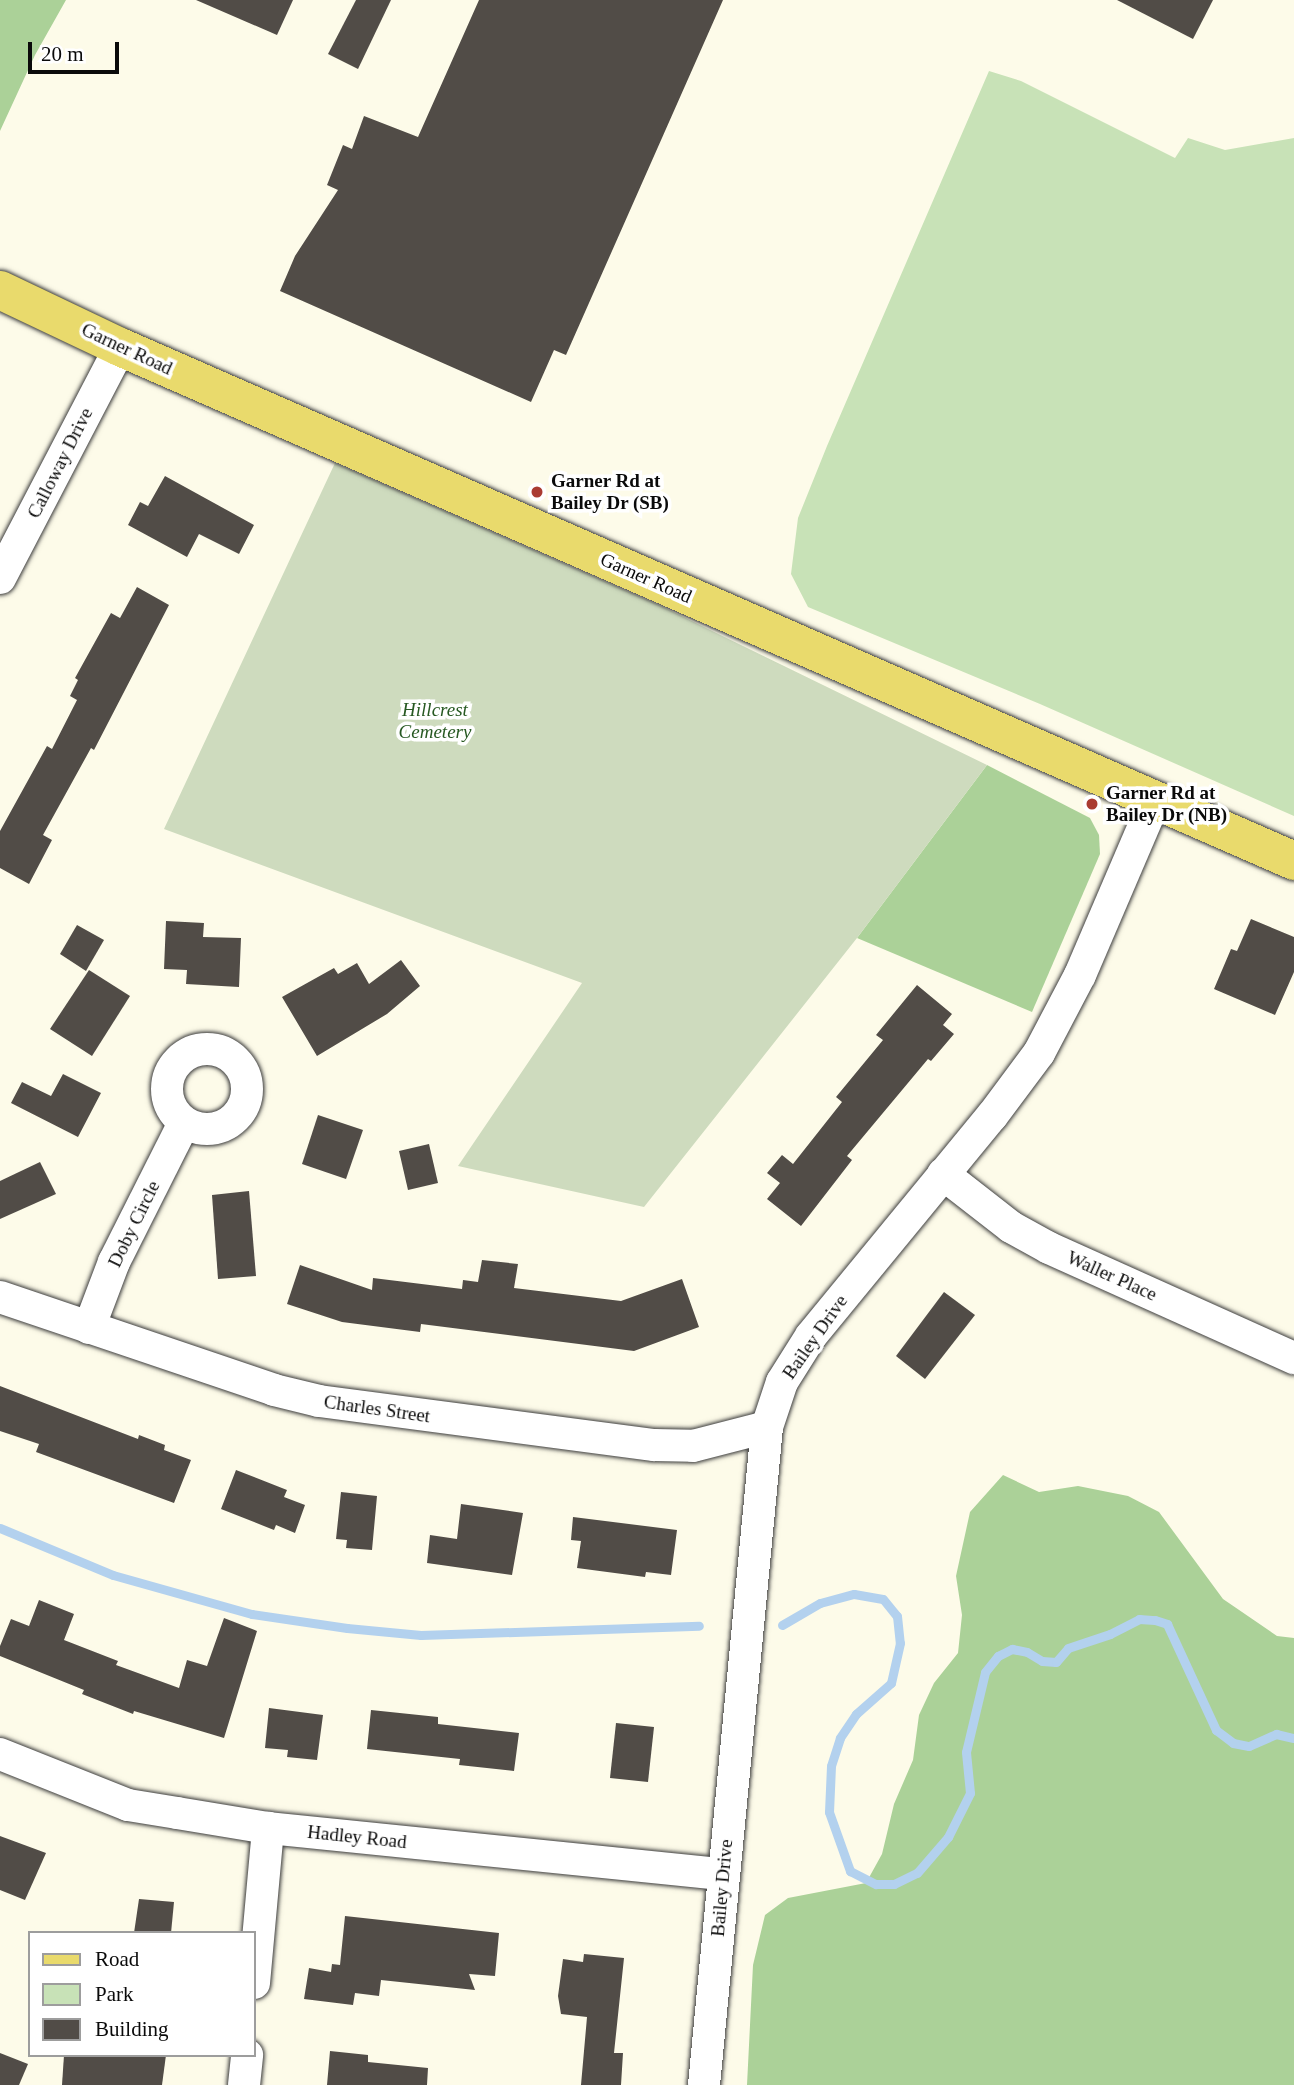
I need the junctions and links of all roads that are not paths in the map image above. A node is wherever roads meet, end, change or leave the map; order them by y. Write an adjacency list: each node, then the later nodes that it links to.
1 (0, 290): 2 (main road, Garner Road)
2 (120, 347): 3 (street, Calloway Drive); 4 (main road, Garner Road)
3 (0, 578)
4 (1154, 802): 5 (main road, Garner Road); 7 (street, Bailey Drive)
5 (1294, 861)
6 (184, 1122): 9 (street, Doby Circle)
7 (943, 1174): 10 (street, Waller Place); 11 (street, Bailey Drive)
8 (0, 1297): 9 (street, Charles Street)
9 (89, 1328): 11 (street, Charles Street)
10 (1294, 1358)
11 (767, 1427): 14 (street, Bailey Drive)
12 (0, 1754): 13 (street, Hadley Road)
13 (268, 1828): 14 (street, Hadley Road); 15 (street)
14 (723, 1874): 18 (street, Bailey Drive)
15 (256, 1961)
16 (247, 2057): 17 (street)
17 (244, 2085)
18 (704, 2085)

